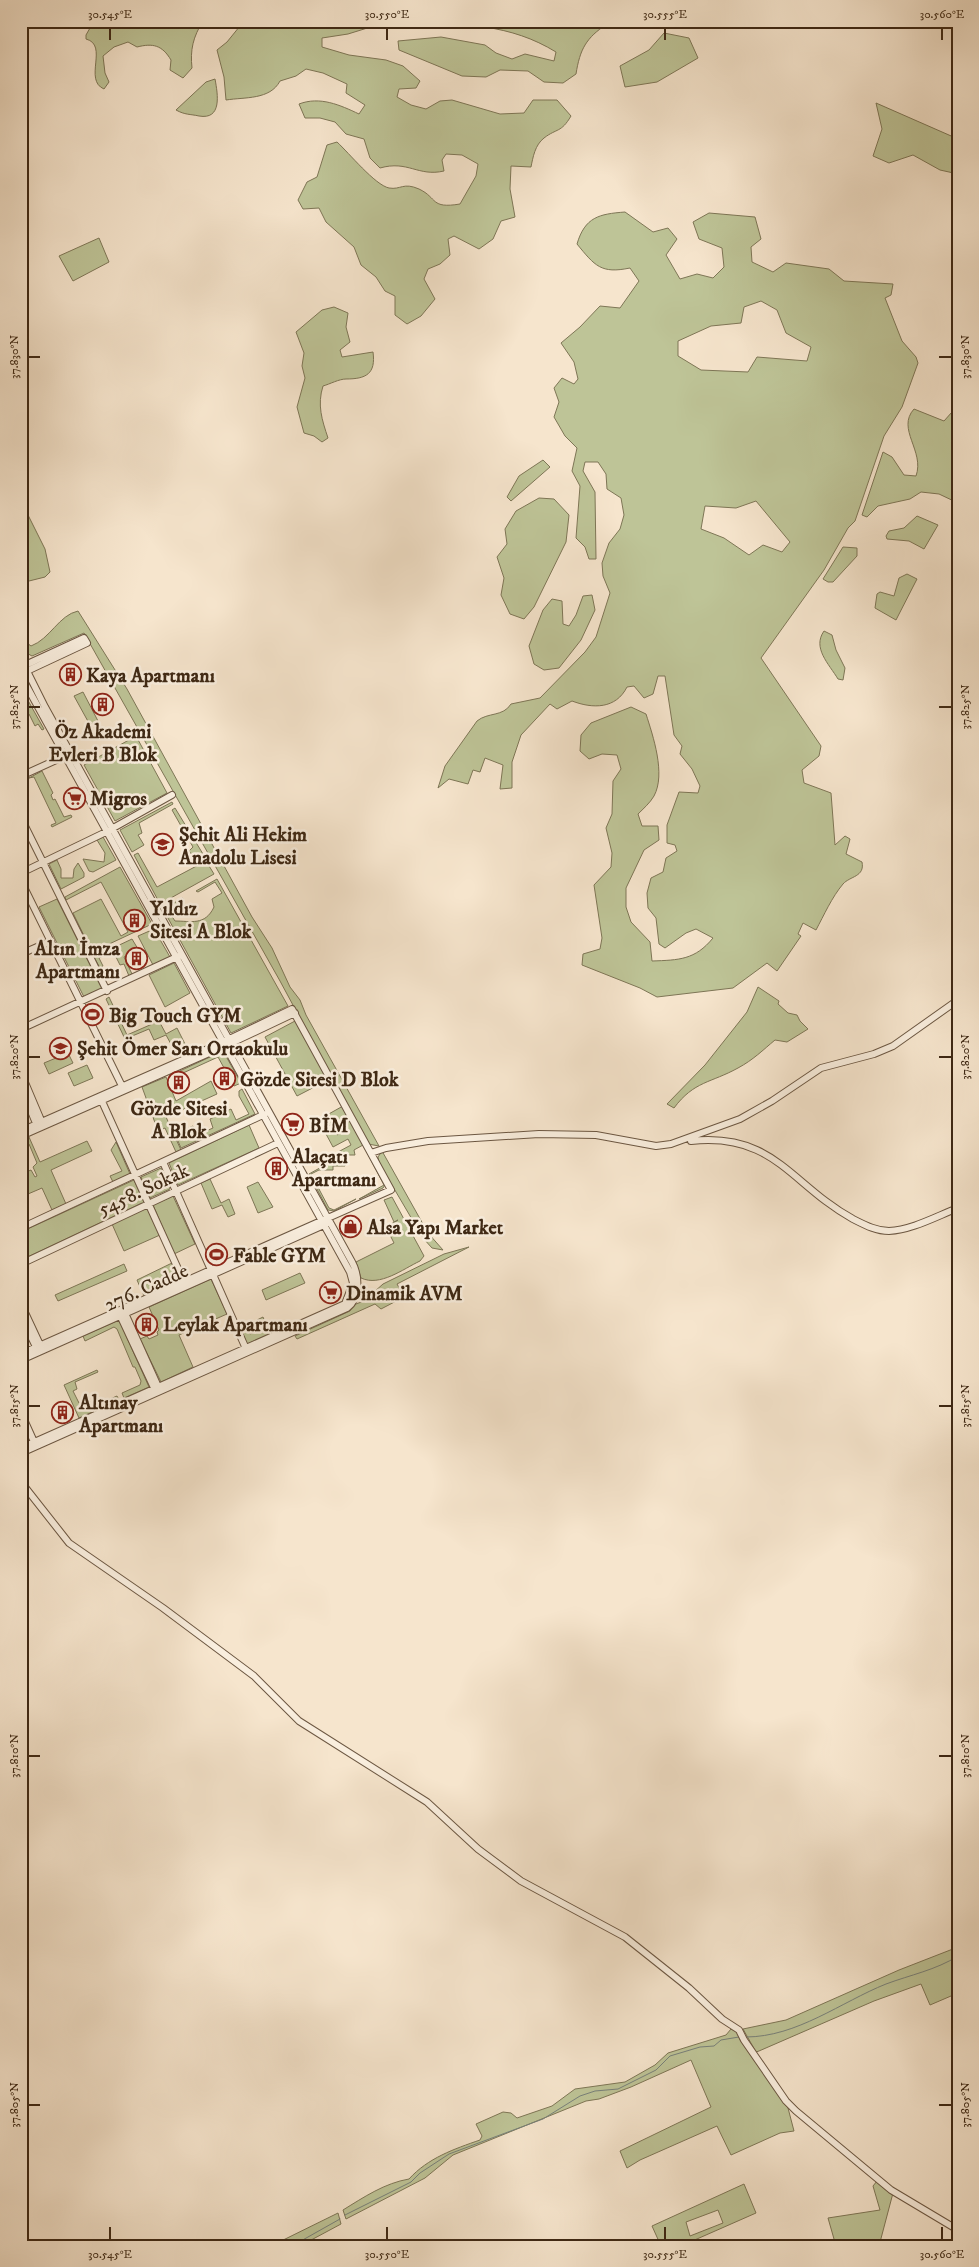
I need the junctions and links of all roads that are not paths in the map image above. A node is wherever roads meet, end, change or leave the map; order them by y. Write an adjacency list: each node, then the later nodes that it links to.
1 (85, 640): 2 (street)
2 (23, 669): 3 (street); 7 (street)
3 (65, 756): 4 (street); 7 (street)
4 (21, 776)
5 (172, 795): 7 (street)
6 (21, 818): 8 (street)
7 (109, 830): 8 (street); 13 (street)
8 (44, 863): 9 (street); 14 (street)
9 (21, 873)
10 (21, 881): 11 (street)
11 (51, 941): 12 (street); 16 (street)
12 (21, 954)
13 (179, 956): 14 (street); 18 (street); 19 (street)
14 (107, 991): 16 (street)
15 (958, 1000): 29 (street)
16 (81, 1002): 17 (street); 21 (street)
17 (21, 1029)
18 (231, 1041): 19 (street); 24 (street); 31 (street)
19 (224, 1044): 21 (street); 23 (street); 25 (street)
20 (21, 1073): 26 (street)
21 (122, 1086): 23 (street)
22 (21, 1087): 26 (street)
23 (101, 1098): 26 (street); 33 (street)
24 (270, 1112): 25 (street); 37 (street)
25 (263, 1115): 30 (street); 32 (street)
26 (40, 1125): 27 (street); 28 (street)
27 (21, 1130)
28 (21, 1136)
29 (680, 1142): 31 (street); 36 (street)
30 (278, 1143): 34 (street, 5458. Sokak); 37 (street)
31 (371, 1153): 37 (street, 276. Cadde)
32 (163, 1162): 33 (street); 34 (street)
33 (136, 1174): 35 (street); 38 (street)
34 (175, 1191): 35 (street, 5458. Sokak); 40 (street)
35 (149, 1204): 39 (street, 5458. Sokak); 41 (street)
36 (958, 1208)
37 (326, 1221): 40 (street, 276. Cadde); 46 (street)
38 (21, 1228)
39 (21, 1264)
40 (212, 1273): 41 (street, 276. Cadde); 43 (street, 276. Cadde); 46 (street)
41 (184, 1282): 43 (street, 276. Cadde)
42 (21, 1304): 45 (street)
43 (122, 1313): 45 (street, 276. Cadde); 49 (street)
44 (21, 1316): 45 (street)
45 (39, 1349): 47 (street, 276. Cadde); 48 (street, 276. Cadde)
46 (246, 1350): 49 (street)
47 (21, 1354)
48 (21, 1360)
49 (158, 1390): 51 (street)
50 (21, 1413): 51 (street)
51 (35, 1444): 52 (street); 53 (street)
52 (21, 1448)
53 (21, 1453)
54 (21, 1482): 55 (street)
55 (958, 2230)

